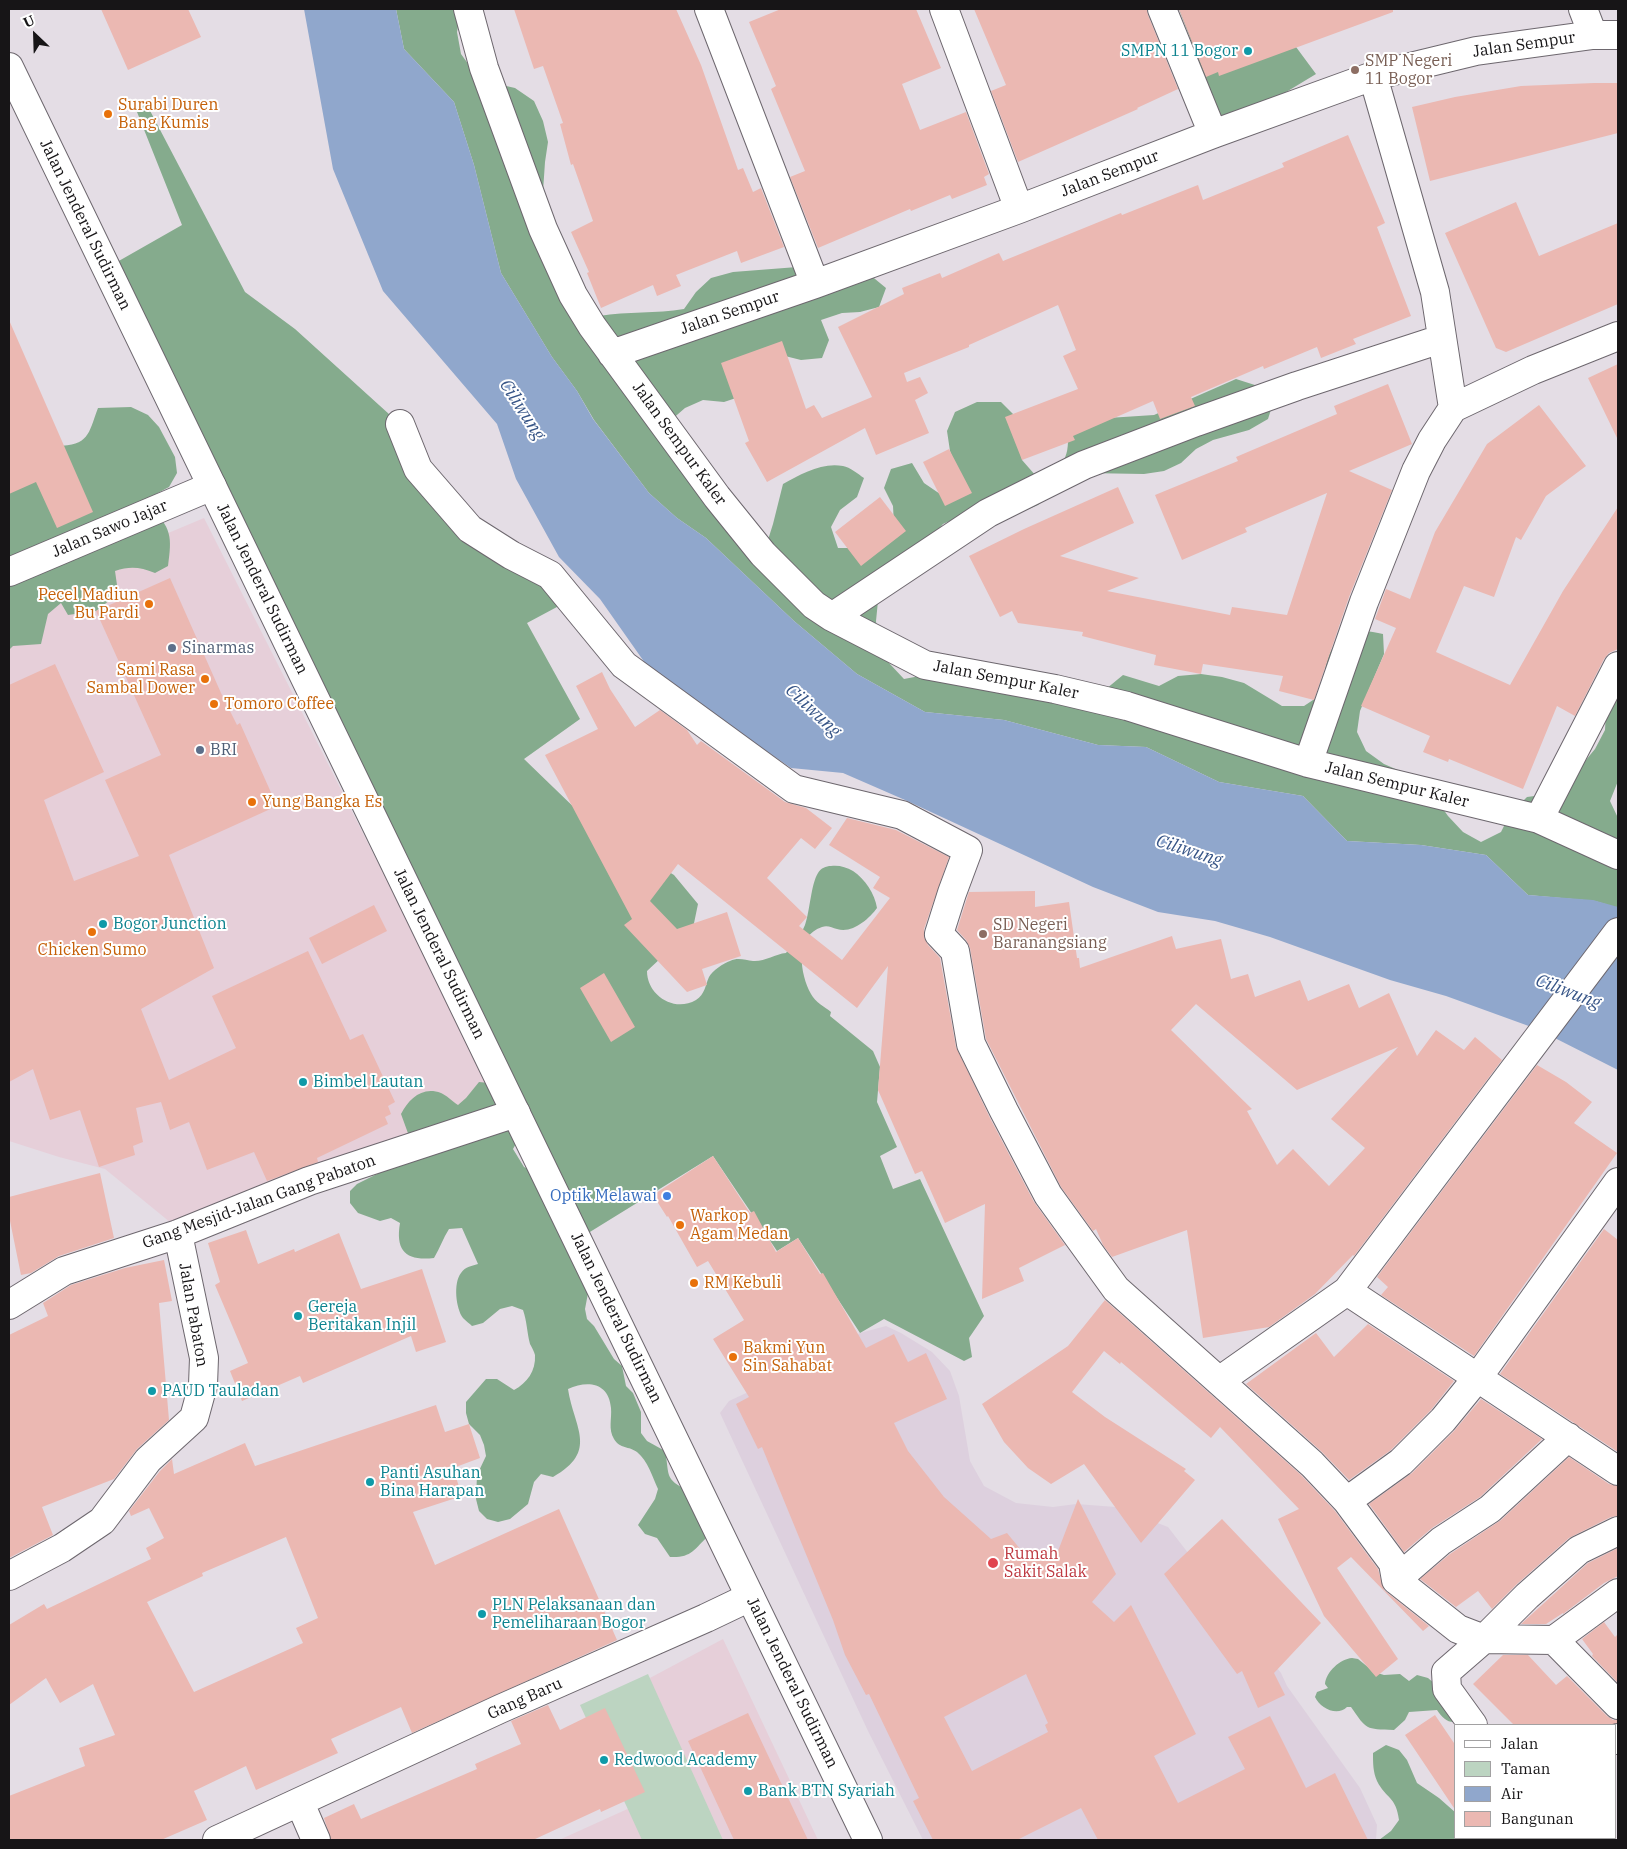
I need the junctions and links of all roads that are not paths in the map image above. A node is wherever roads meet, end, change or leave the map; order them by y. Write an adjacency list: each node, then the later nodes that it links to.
1 (468, 9): 14 (street, Jalan Sempur Kaler)
2 (709, 9): 11 (street)
3 (944, 9): 10 (street)
4 (1162, 9): 9 (street)
5 (1583, 9): 6 (street)
6 (1605, 35): 8 (street, Jalan Sempur)
7 (9, 67): 17 (street, Jalan Jenderal Sudirman)
8 (1374, 76): 9 (street, Jalan Sempur); 13 (street)
9 (1213, 134): 10 (street, Jalan Sempur)
10 (1019, 210): 11 (street, Jalan Sempur)
11 (815, 284): 14 (street, Jalan Sempur)
12 (1618, 336): 15 (street)
13 (1441, 339): 15 (street); 19 (street)
14 (612, 354): 19 (street, Jalan Sempur Kaler)
15 (1454, 408): 21 (street)
16 (400, 424): 31 (street)
17 (212, 486): 18 (street, Jalan Sawo Jajar); 25 (street, Jalan Jenderal Sudirman)
18 (9, 572)
19 (832, 617): 21 (street, Jalan Sempur Kaler)
20 (1618, 666): 22 (street)
21 (1308, 763): 22 (street, Jalan Sempur Kaler)
22 (1538, 819): 23 (street, Jalan Sempur Kaler)
23 (1618, 855)
24 (1618, 932): 28 (street)
25 (516, 1113): 27 (street, Gang Mesjid-Jalan Gang Pabaton); 39 (street, Jalan Jenderal Sudirman)
26 (1618, 1182): 30 (street)
27 (178, 1234): 29 (street, Gang Mesjid-Jalan Gang Pabaton); 36 (street, Jalan Pabaton)
28 (1347, 1291): 30 (street); 31 (street)
29 (9, 1305)
30 (1478, 1377): 32 (street); 34 (street)
31 (1219, 1380): 34 (street)
32 (1568, 1437): 33 (street); 37 (street)
33 (1618, 1472)
34 (1347, 1501): 37 (street)
35 (1618, 1531): 40 (street)
36 (9, 1576)
37 (1396, 1580): 40 (street)
38 (1618, 1593): 41 (street)
39 (750, 1597): 44 (street, Gang Baru); 47 (street, Jalan Jenderal Sudirman)
40 (1484, 1639): 41 (street); 43 (street)
41 (1554, 1640): 42 (street)
42 (1618, 1705)
43 (1472, 1724)
44 (300, 1803): 45 (street, Gang Baru); 46 (street)
45 (218, 1840)
46 (316, 1840)
47 (868, 1840)

